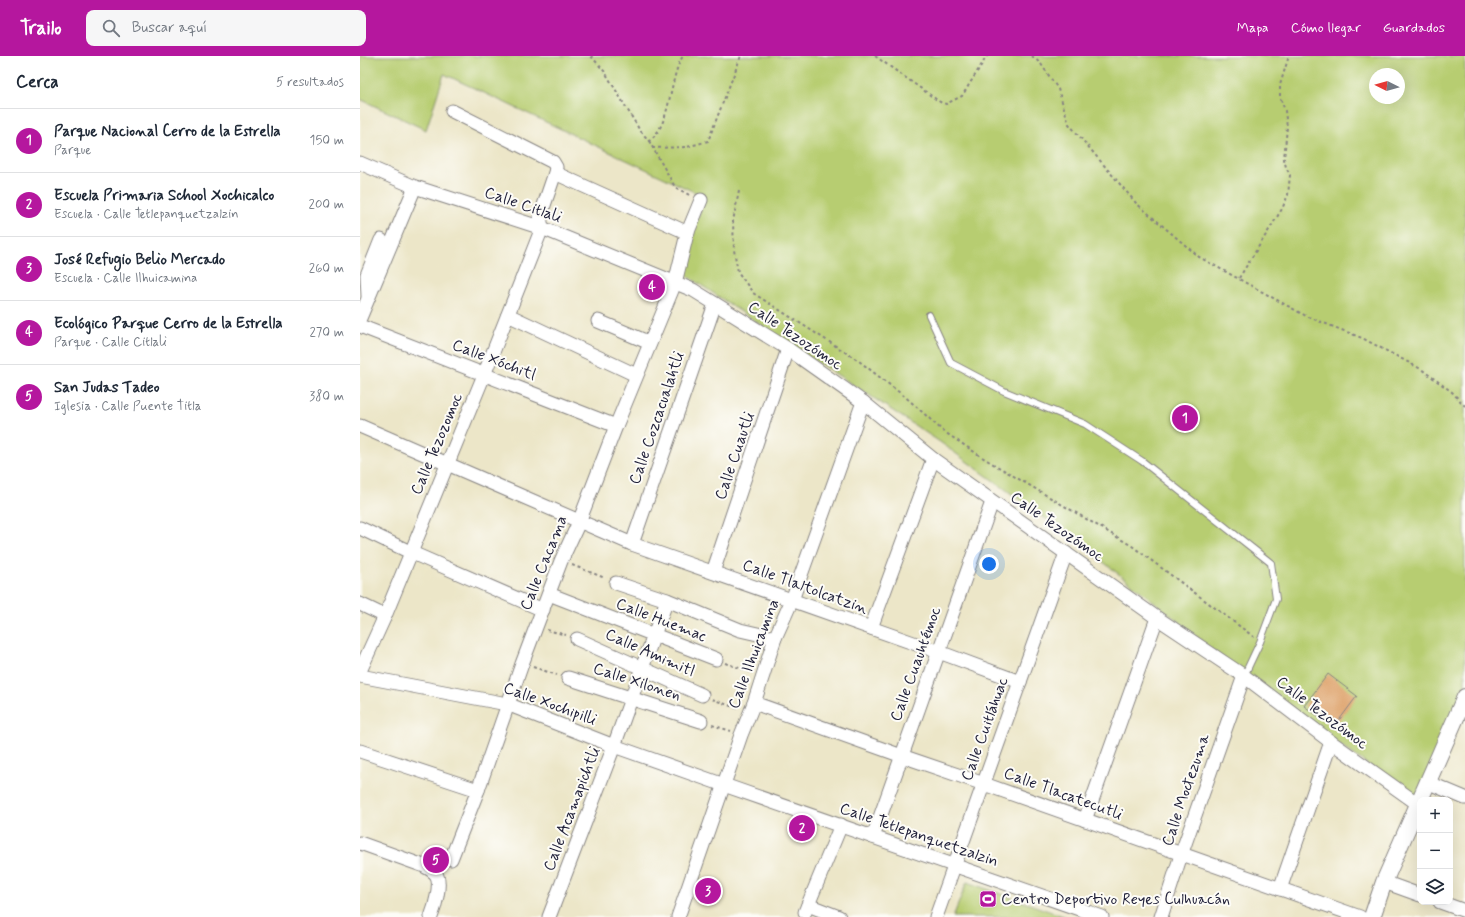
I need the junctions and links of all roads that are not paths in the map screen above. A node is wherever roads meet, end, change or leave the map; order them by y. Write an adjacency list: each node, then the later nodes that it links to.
1 (452, 111): 3 (street)
2 (360, 163): 4 (street, Calle Citlali)
3 (555, 173): 6 (street, Calle Tezozomoc); 7 (street)
4 (415, 187): 6 (street, Calle Citlali); 10 (street)
5 (700, 201): 7 (street, Calle Cacama)
6 (542, 228): 9 (street, Calle Citlali); 12 (street, Calle Tezozomoc)
7 (688, 233): 9 (street, Calle Cacama)
8 (381, 240): 10 (street)
9 (675, 282): 11 (street, Calle Tezozómoc); 17 (street, Calle Cacama)
10 (368, 300): 14 (street)
11 (715, 304): 18 (street, Calle Tezozómoc); 29 (street, Calle Cozcacualahtli)
12 (508, 315): 19 (street, Calle Tezozomoc); 20 (street)
13 (929, 315): 50 (lane)
14 (360, 318)
15 (598, 321): 17 (street)
16 (360, 326): 19 (street, Calle Xóchitl)
17 (650, 343): 20 (street, Calle Cacama)
18 (788, 349): 21 (street, Calle Tezozómoc); 32 (street, Calle Cuautli)
19 (484, 375): 23 (street, Calle Xóchitl); 25 (street, Calle Tezozomoc)
20 (636, 375): 23 (street, Calle Cacama)
21 (863, 402): 24 (street, Calle Tezozómoc); 36 (street, Calle Ilhuicamina)
22 (360, 426): 25 (street)
23 (616, 426): 27 (street, Calle Cacama)
24 (933, 459): 26 (street, Calle Tezozómoc); 41 (street)
25 (447, 464): 27 (street); 30 (street, Calle Tezozomoc)
26 (992, 502): 31 (street, Calle Tezozómoc); 45 (street, Calle Cuauhtémoc)
27 (579, 522): 29 (street, Calle Tlaltolcatzin); 34 (street, Calle Cacama)
28 (360, 528): 30 (street)
29 (632, 544): 32 (street, Calle Tlaltolcatzin)
30 (410, 552): 38 (street); 39 (street, Calle Tezozomoc)
31 (1066, 553): 40 (street, Calle Tezozómoc); 52 (street, Calle Cuitláhuac)
32 (713, 572): 36 (street, Calle Tlaltolcatzin)
33 (616, 583): 35 (street)
34 (549, 594): 38 (street, Calle Cacama); 42 (street, Calle Huemac)
35 (667, 600): 42 (street, Calle Acamapichtli); 43 (street)
36 (792, 600): 41 (street, Calle Tlaltolcatzin); 43 (street, Calle Ilhuicamina)
37 (360, 604): 39 (street)
38 (543, 610): 56 (street, Calle Cacama)
39 (384, 616): 48 (street, Calle Tezozomoc)
40 (1157, 618): 50 (street, Calle Tezozómoc); 71 (street)
41 (871, 628): 45 (street, Calle Tlaltolcatzin)
42 (654, 635): 46 (street, Calle Huemac); 47 (street, Calle Acamapichtli)
43 (775, 638): 57 (street, Calle Ilhuicamina)
44 (577, 639): 47 (street, Calle Amimitl)
45 (939, 652): 52 (street, Calle Tlaltolcatzin); 62 (street, Calle Cuauhtémoc)
46 (716, 659)
47 (642, 667): 53 (street, Calle Amimitl); 55 (street, Calle Acamapichtli)
48 (360, 671)
49 (360, 676): 56 (street, Calle Xochipilli)
50 (1244, 676): 59 (street, Calle Tezozómoc); 75 (street, Calle Moctezuma)
51 (568, 678): 55 (street, Calle Xilonen)
52 (1020, 682): 64 (street, Calle Cuitláhuac)
53 (702, 695)
54 (1465, 696): 63 (street)
55 (631, 698): 58 (street, Calle Xilonen); 60 (street, Calle Acamapichtli)
56 (507, 704): 60 (street, Calle Xochipilli); 66 (street, Calle Cacama)
57 (752, 708): 62 (street, Calle Tlacatecutli); 65 (street, Calle Ilhuicamina)
58 (701, 720)
59 (1331, 742): 69 (street, Calle Tezozómoc); 79 (street)
60 (614, 746): 65 (street, Calle Xochipilli); 84 (street, Calle Acamapichtli)
61 (360, 751): 66 (street)
62 (902, 756): 64 (street, Calle Tlacatecutli); 73 (street, Calle Cuauhtémoc)
63 (1427, 782): 67 (street); 68 (street)
64 (984, 784): 71 (street, Calle Tlacatecutli); 77 (street, Calle Cuitláhuac)
65 (724, 785): 72 (street, Calle Tetlepanquetzalzin); 85 (street, Calle Ilhuicamina)
66 (478, 790): 76 (street, Calle Cacama)
67 (1421, 797)
68 (1465, 798)
69 (1417, 803)
70 (1417, 806): 78 (street)
71 (1085, 820): 75 (street, Calle Tlacatecutli)
72 (841, 825): 73 (street, Calle Tetlepanquetzalzin); 86 (street)
73 (873, 836): 77 (street, Calle Tetlepanquetzalzin)
74 (360, 843): 83 (street)
75 (1181, 854): 79 (street, Calle Tlacatecutli); 89 (street, Calle Moctezuma)
76 (451, 859)
77 (955, 866): 87 (street, Calle Cuitláhuac); 88 (street, Calle Tetlepanquetzalzin)
78 (1384, 882): 80 (street); 91 (street)
79 (1280, 889): 90 (street, Calle Tlacatecutli)
80 (1417, 894)
81 (1448, 905): 82 (street)
82 (1465, 911)
83 (434, 916)
84 (549, 917)
85 (678, 917)
86 (839, 917)
87 (936, 917)
88 (1102, 917)
89 (1161, 917)
90 (1360, 917)
91 (1372, 917)

